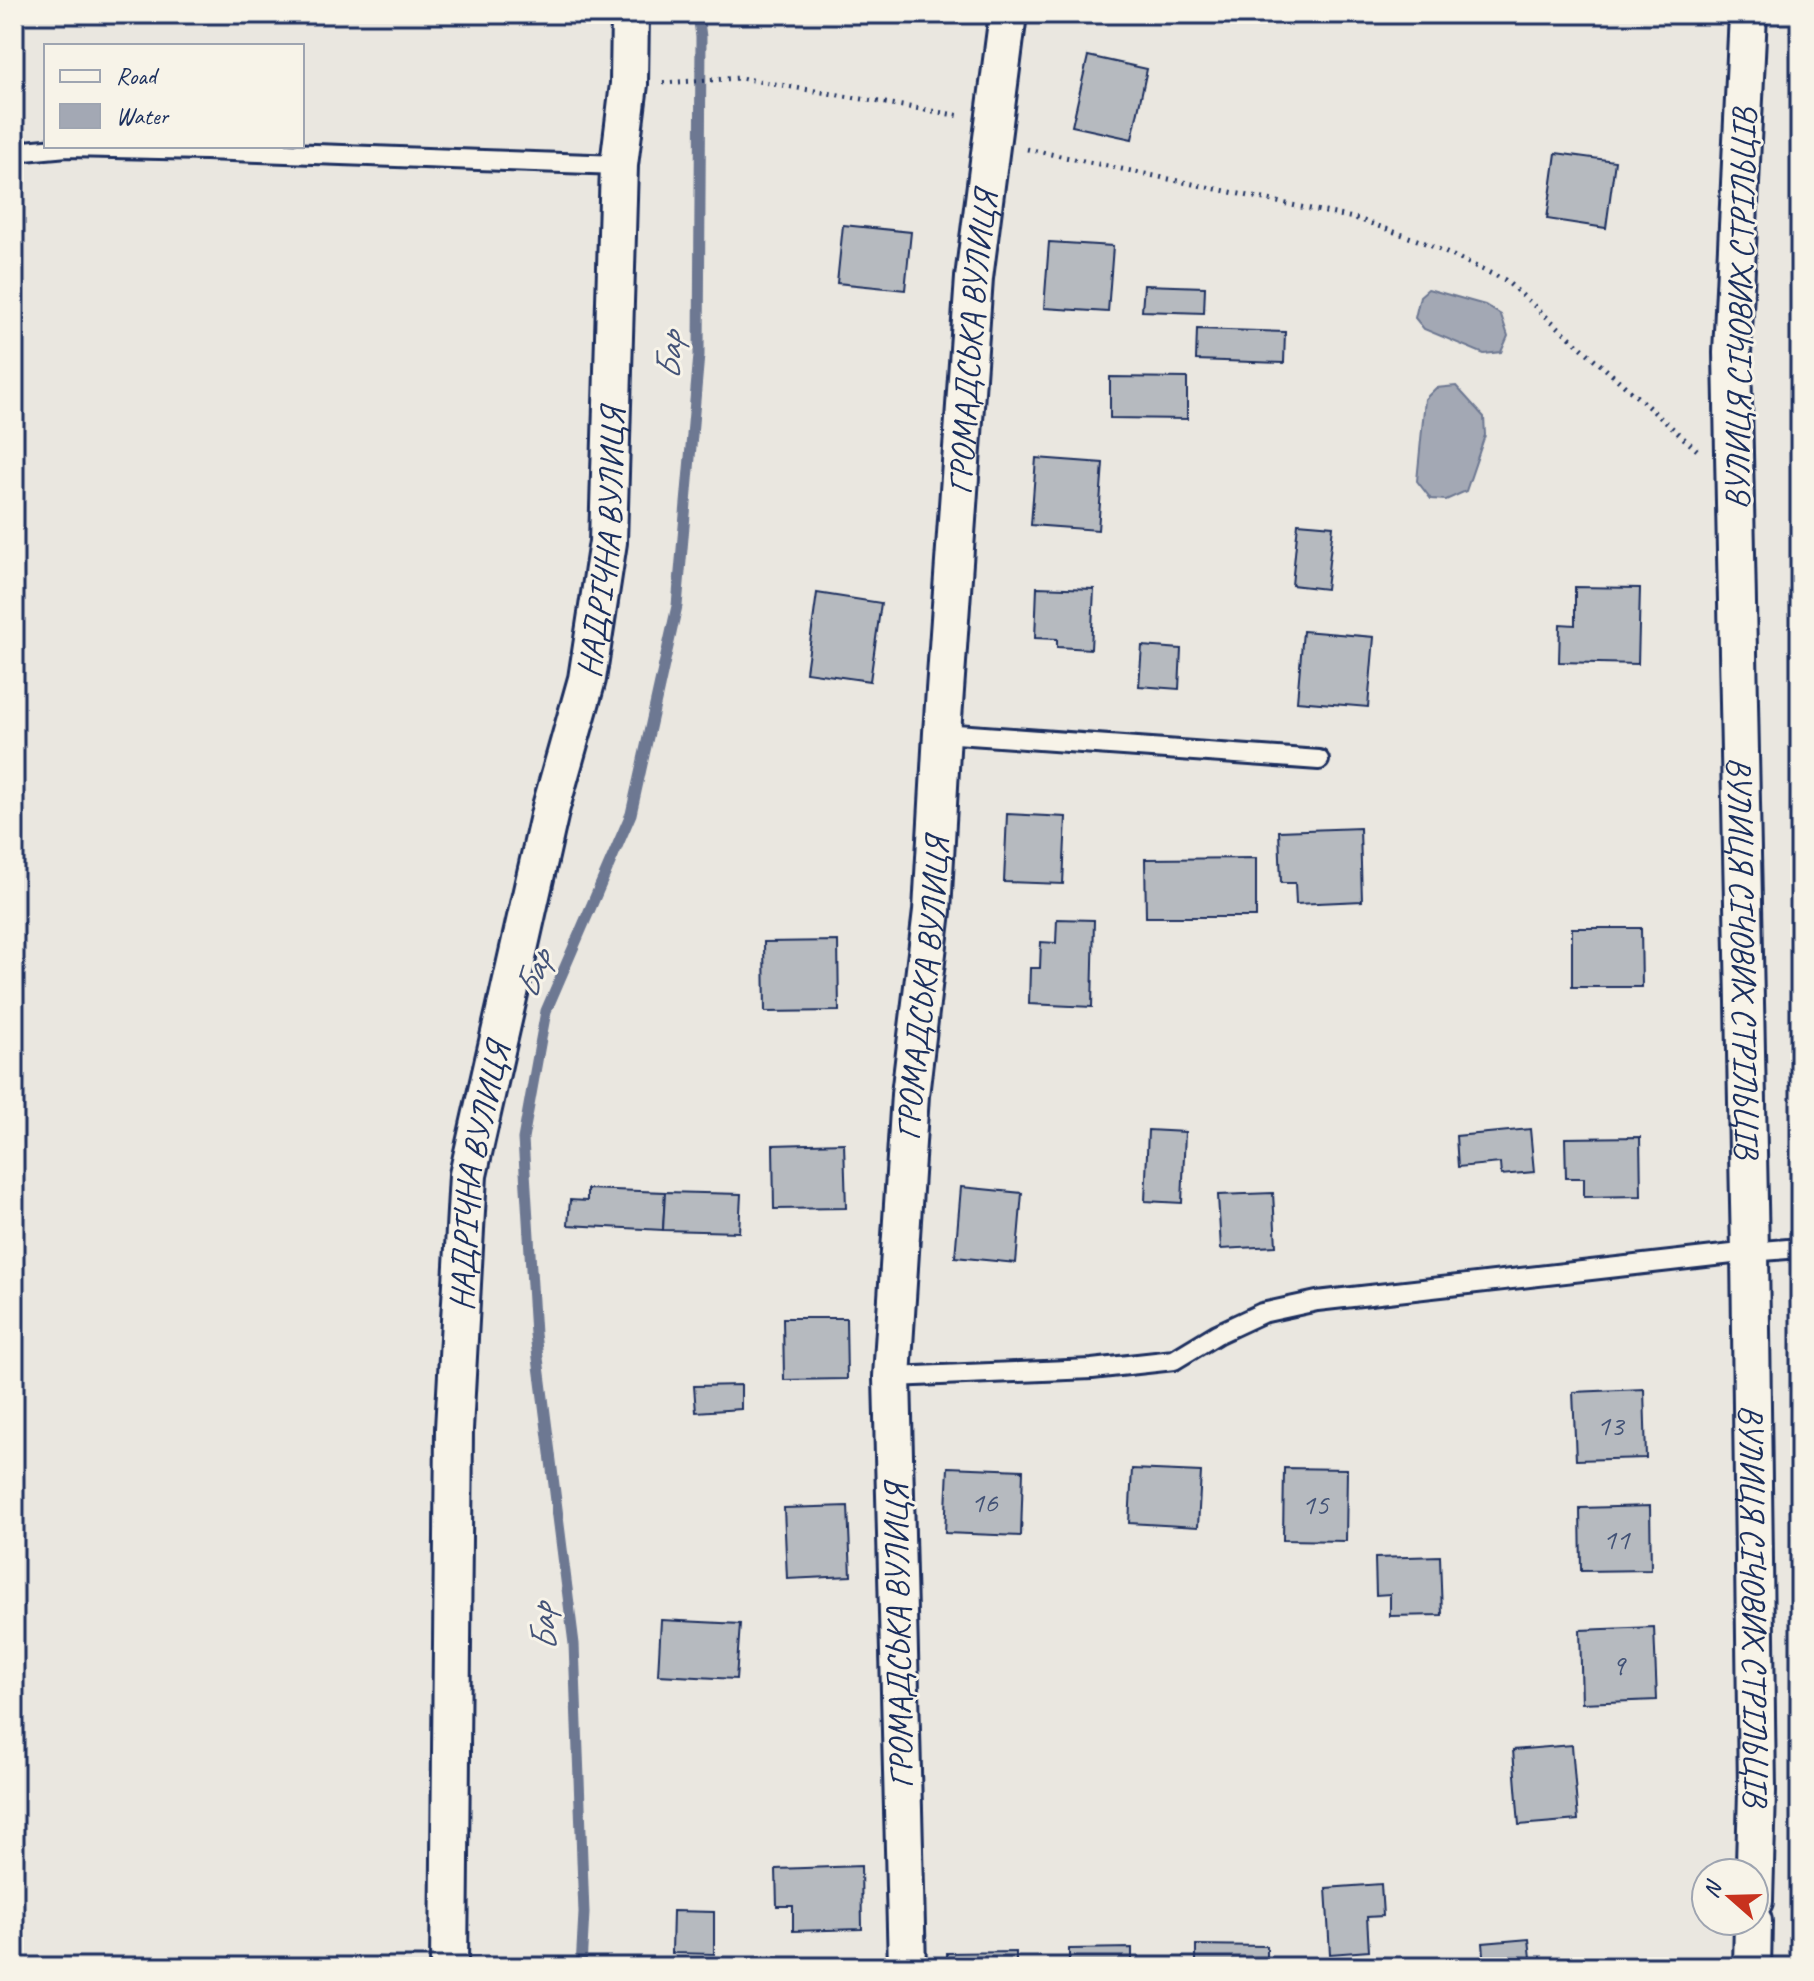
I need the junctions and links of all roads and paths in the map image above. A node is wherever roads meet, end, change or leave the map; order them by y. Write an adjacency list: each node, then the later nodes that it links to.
1 (630, 14): 9 (street, НАДРІЧНА ВУЛИЦЯ)
2 (1008, 14): 5 (street, ГРОМАДСЬКА ВУЛИЦЯ)
3 (1748, 14): 10 (street, ВУЛИЦЯ СІЧОВИХ СТРІЛЬЦІВ)
4 (662, 83): 5 (path)
5 (993, 131): 10 (path); 11 (street, ГРОМАДСЬКА ВУЛИЦЯ)
6 (56, 148): 8 (lane)
7 (127, 148): 9 (lane)
8 (14, 152)
9 (619, 165): 18 (street, НАДРІЧНА ВУЛИЦЯ)
10 (1734, 483): 14 (street, ВУЛИЦЯ СІЧОВИХ СТРІЛЬЦІВ)
11 (942, 733): 12 (lane); 15 (street, ГРОМАДСЬКА ВУЛИЦЯ)
12 (1319, 760)
13 (1800, 1248): 14 (lane)
14 (1750, 1252): 15 (lane); 16 (street, ВУЛИЦЯ СІЧОВИХ СТРІЛЬЦІВ)
15 (892, 1377): 19 (street, ГРОМАДСЬКА ВУЛИЦЯ)
16 (1755, 1857)
17 (1753, 1937): 20 (street)
18 (449, 1967)
19 (907, 1967)
20 (1752, 1967)

